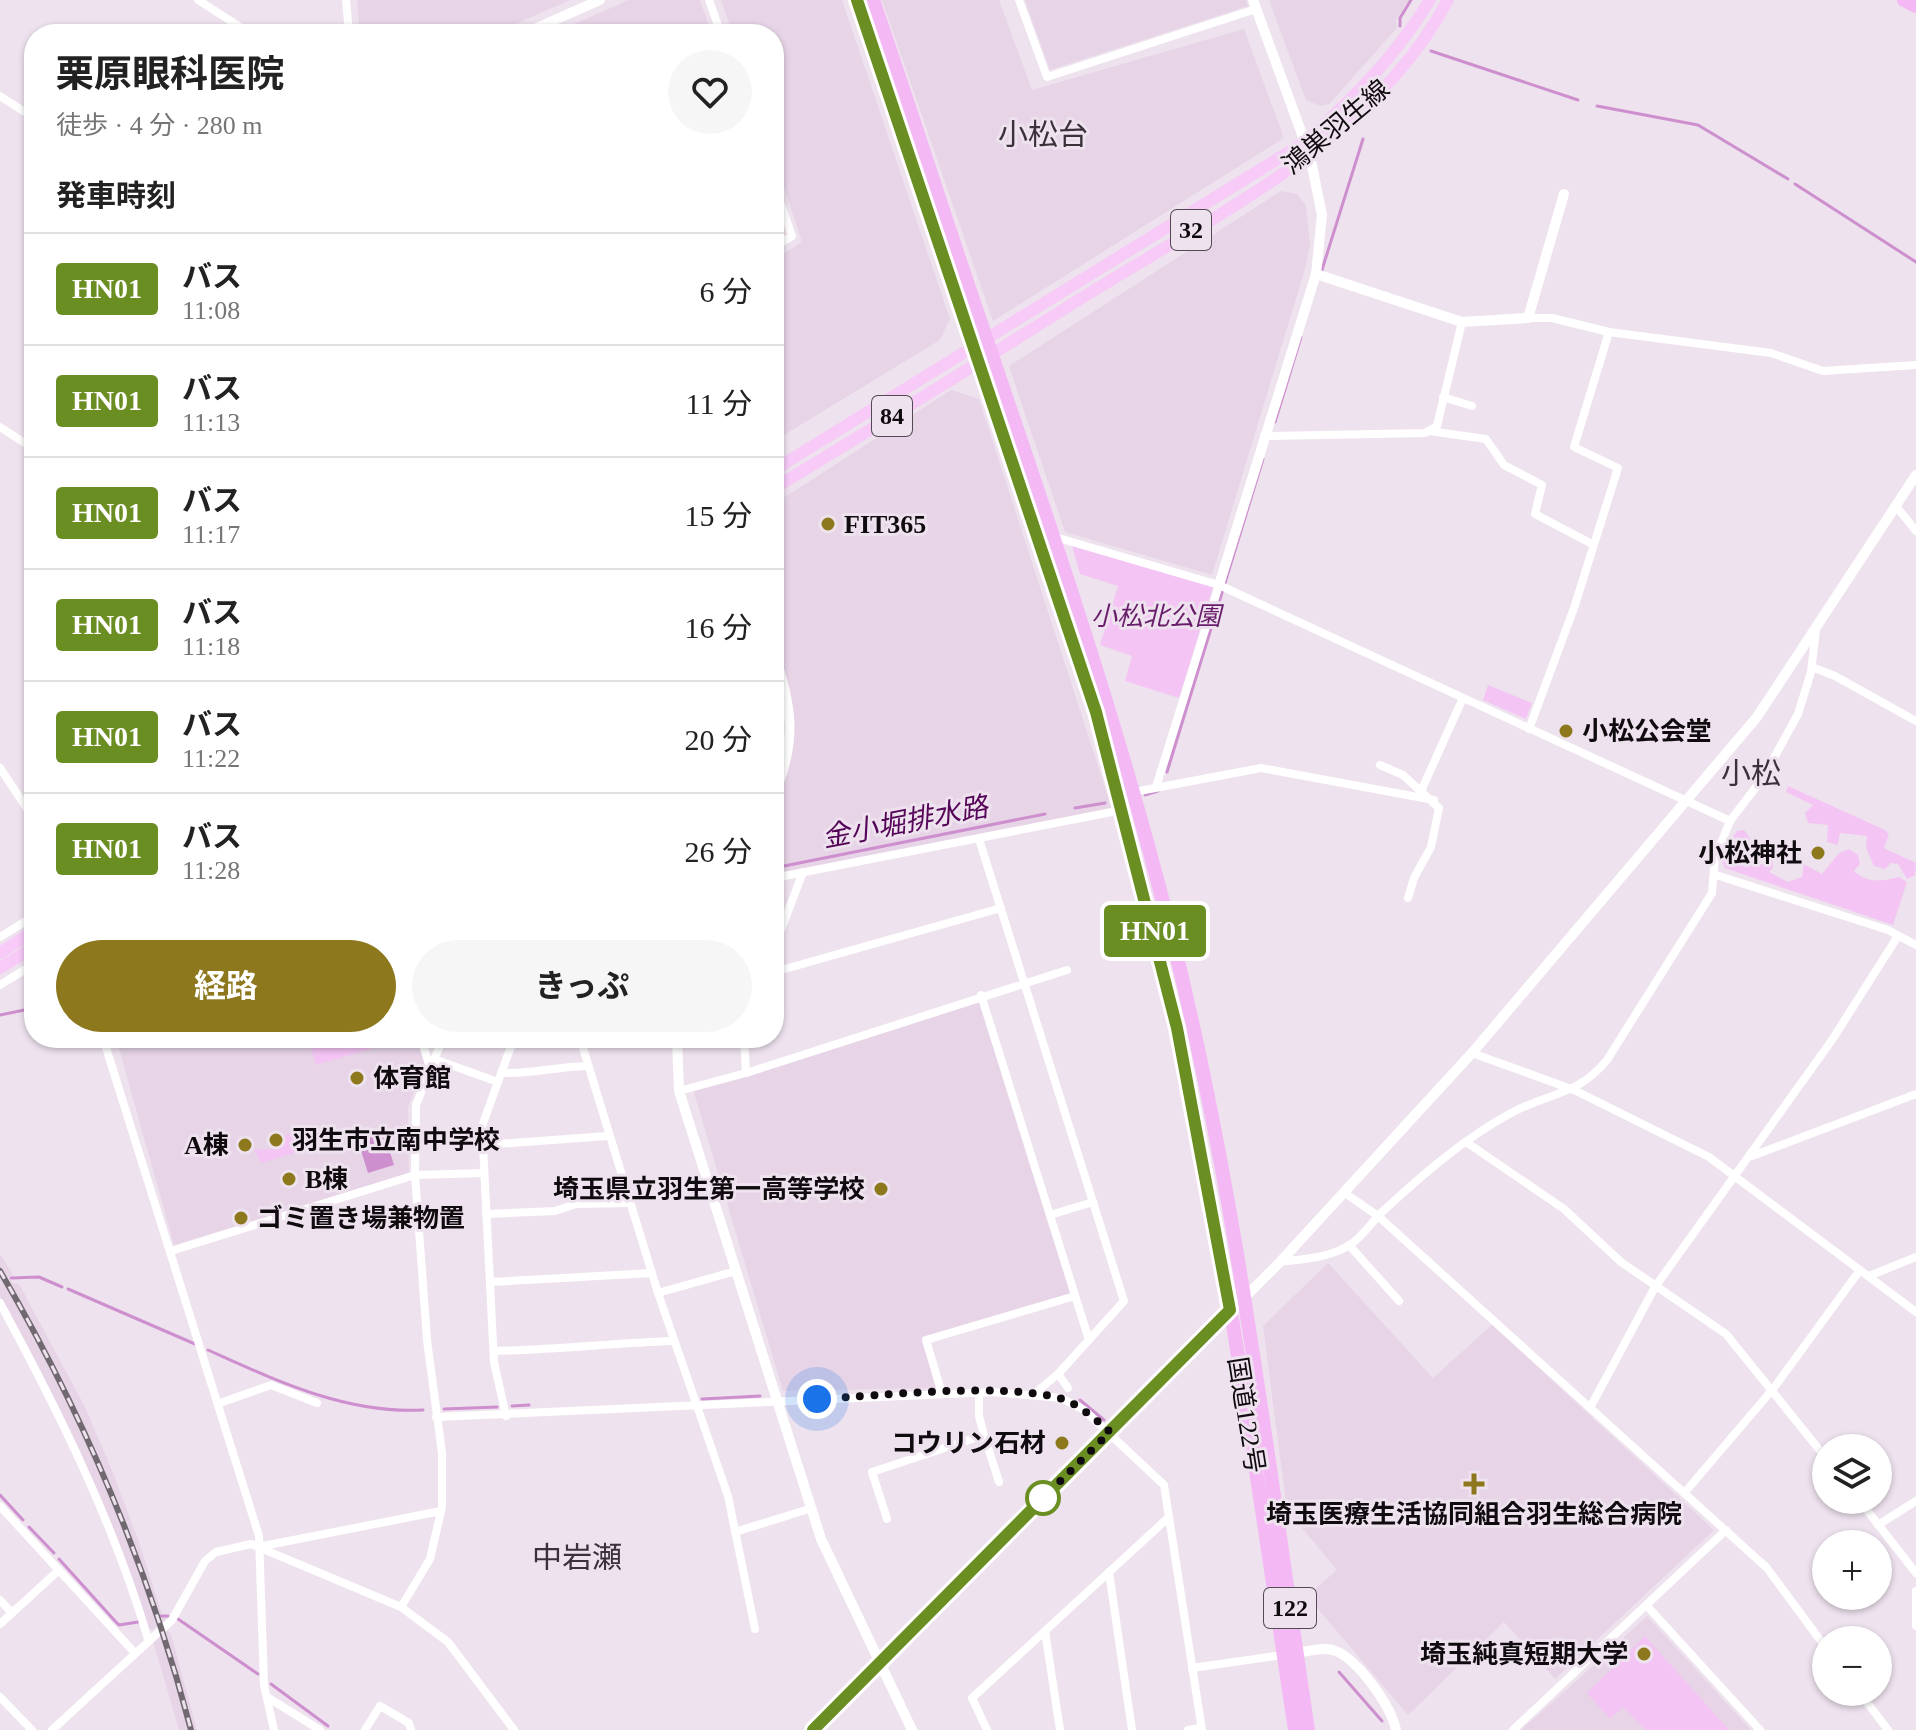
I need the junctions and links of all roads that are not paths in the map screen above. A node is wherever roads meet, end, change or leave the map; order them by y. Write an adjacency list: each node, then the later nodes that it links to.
1 (198, 0): 13 (street)
2 (346, 0): 14 (street)
3 (600, 0): 15 (street)
4 (709, 0): 16 (street)
5 (857, 0): 28 (highway, 国道122号 / 122)
6 (873, 0): 28 (highway, 国道122号 / 122)
7 (1019, 0): 11 (street)
8 (1430, 0): 19 (main road, 鴻巣羽生線 / 32)
9 (1448, 0): 20 (main road, 鴻巣羽生線 / 32)
10 (1904, 0): 12 (highway)
11 (1255, 4): 19 (street)
12 (1916, 6)
13 (235, 24)
14 (348, 24)
15 (546, 24)
16 (717, 24)
17 (0, 96): 18 (street)
18 (24, 112)
19 (1305, 142): 20 (street); 28 (main road, 鴻巣羽生線 / 32)
20 (1310, 156): 24 (street); 29 (main road, 鴻巣羽生線 / 32)
21 (1564, 194): 25 (street)
22 (784, 213): 23 (street)
23 (784, 241)
24 (1316, 274): 26 (street); 35 (street)
25 (1528, 318): 26 (street); 27 (street)
26 (1462, 322): 31 (street)
27 (1609, 332): 30 (street); 43 (street)
28 (980, 343): 29 (highway, 国道122号 / 122); 37 (main road, 84)
29 (986, 358): 39 (main road, 84); 42 (highway, 国道122号 / 122); 60 (highway, 国道122号 / 122)
30 (1916, 365)
31 (1443, 397): 32 (street); 34 (street)
32 (1472, 406)
33 (0, 427): 36 (street)
34 (1428, 431): 35 (street); 43 (street)
35 (1264, 436): 44 (street)
36 (24, 443)
37 (784, 464)
38 (1916, 475): 40 (street)
39 (784, 482)
40 (1896, 506): 41 (street); 45 (street)
41 (1916, 531)
42 (1055, 537): 44 (street); 56 (highway, 国道122号 / 122)
43 (1592, 544): 50 (street)
44 (1219, 585): 48 (street); 54 (street)
45 (1816, 630): 46 (street); 59 (street)
46 (1812, 667): 49 (street); 61 (street)
47 (784, 684): 51 (street)
48 (1463, 698): 50 (street); 55 (street)
49 (1916, 721)
50 (1529, 729): 59 (street)
51 (784, 762)
52 (1380, 765): 55 (street)
53 (0, 768): 58 (street)
54 (1156, 787): 56 (street); 57 (street)
55 (1422, 789): 57 (street)
56 (1134, 792): 123 (highway, 国道122号 / 122)
57 (1434, 800): 66 (street)
58 (24, 801)
59 (1686, 802): 61 (street); 90 (street)
60 (1122, 810): 62 (street); 126 (highway, 国道122号 / 122)
61 (1730, 821): 64 (street)
62 (979, 839): 63 (street); 67 (street)
63 (803, 872): 65 (street); 69 (street)
64 (1716, 875): 70 (street); 95 (street)
65 (784, 876)
66 (1408, 898)
67 (1001, 908): 77 (street); 80 (street)
68 (24, 922): 71 (street)
69 (784, 922)
70 (1898, 936): 73 (street); 101 (street)
71 (0, 937)
72 (24, 937): 74 (main road)
73 (1916, 945)
74 (0, 953)
75 (24, 953): 76 (main road)
76 (0, 968)
77 (784, 969)
78 (24, 970): 81 (street)
79 (1067, 970): 80 (street)
80 (1024, 982): 82 (street); 106 (street)
81 (0, 985)
82 (981, 995): 93 (street); 109 (street)
83 (106, 1048): 112 (street)
84 (425, 1048): 91 (street)
85 (439, 1048): 91 (street)
86 (510, 1048): 94 (street)
87 (582, 1048): 92 (street)
88 (677, 1048): 96 (street)
89 (745, 1048): 93 (street)
90 (1472, 1053): 95 (street); 105 (street)
91 (432, 1063): 94 (street); 103 (street)
92 (586, 1066): 94 (street); 98 (street)
93 (746, 1073): 96 (street)
94 (500, 1078): 100 (street)
95 (1574, 1090): 99 (street); 104 (street)
96 (679, 1091): 116 (street)
97 (1916, 1094): 101 (street)
98 (608, 1136): 100 (street); 107 (street)
99 (1466, 1142): 110 (street); 120 (street)
100 (483, 1145): 102 (street)
101 (1750, 1156): 104 (street)
102 (484, 1173): 103 (street); 108 (street)
103 (415, 1175): 112 (street); 143 (street)
104 (1735, 1176): 115 (street); 120 (street)
105 (1345, 1193): 110 (street); 114 (street)
106 (1093, 1202): 109 (street); 128 (street)
107 (629, 1203): 108 (street); 117 (street)
108 (486, 1214): 119 (street)
109 (1050, 1215): 122 (street)
110 (1378, 1216): 111 (street); 141 (street)
111 (1349, 1245): 114 (street); 124 (street)
112 (171, 1251): 137 (street)
113 (1916, 1257): 118 (street)
114 (1280, 1262): 123 (street)
115 (1860, 1270): 118 (street); 133 (street)
116 (736, 1271): 121 (street); 139 (street)
117 (652, 1273): 119 (street); 121 (street)
118 (1869, 1276): 127 (street)
119 (490, 1282): 130 (street)
120 (1655, 1287): 133 (street); 141 (street)
121 (658, 1293): 129 (street)
122 (1075, 1296): 128 (street); 135 (street)
123 (1243, 1299): 126 (street); 175 (highway, 国道122号 / 122)
124 (1399, 1301)
125 (0, 1303): 173 (street)
126 (1230, 1310): 144 (street); 175 (highway, 国道122号 / 122)
127 (1916, 1312)
128 (1089, 1340): 131 (street)
129 (673, 1341): 130 (street); 140 (street)
130 (494, 1351): 142 (street)
131 (1058, 1374): 132 (street); 136 (street)
132 (1068, 1388)
133 (1773, 1389): 146 (street); 148 (street)
134 (979, 1393): 135 (street); 136 (street); 145 (street)
135 (942, 1394): 139 (street)
136 (1034, 1394): 144 (street)
137 (220, 1403): 138 (street); 159 (street)
138 (317, 1403)
139 (777, 1403): 140 (street); 151 (street)
140 (694, 1406): 142 (street); 158 (street)
141 (1591, 1406): 148 (street)
142 (506, 1416): 143 (street)
143 (436, 1417): 152 (street)
144 (1110, 1432): 154 (street); 176 (street)
145 (984, 1435): 147 (street); 155 (street)
146 (1812, 1440)
147 (999, 1482)
148 (1686, 1491): 157 (street)
149 (1916, 1501): 156 (street)
150 (0, 1506): 160 (street)
151 (812, 1508): 158 (street); 176 (street)
152 (441, 1511): 159 (street); 166 (street)
153 (1870, 1514): 156 (street)
154 (1169, 1517): 161 (street); 177 (street)
155 (887, 1519)
156 (1878, 1525): 162 (street)
157 (1726, 1530): 165 (street); 171 (street)
158 (735, 1532): 170 (street)
159 (262, 1546): 166 (street); 173 (street); 179 (street)
160 (59, 1570): 167 (street); 174 (street)
161 (1109, 1572): 172 (street); 193 (street)
162 (1916, 1573)
163 (1916, 1591): 169 (street)
164 (0, 1600): 167 (street)
165 (1647, 1606): 198 (street); 199 (street)
166 (401, 1607): 188 (street)
167 (12, 1613): 168 (street)
168 (0, 1624)
169 (1916, 1626)
170 (755, 1629)
171 (1812, 1629)
172 (1045, 1631): 191 (street); 192 (street)
173 (148, 1639): 174 (street)
174 (134, 1652): 183 (street)
175 (1290, 1654): 177 (street); 195 (highway, 国道122号 / 122); 196 (highway, 国道122号 / 122); 197 (street)
176 (878, 1661): 189 (street); 190 (street)
177 (1192, 1668): 181 (street)
178 (0, 1697): 182 (street)
179 (267, 1697): 184 (street); 185 (street)
180 (1870, 1706): 200 (street)
181 (1201, 1729): 194 (street)
182 (32, 1730)
183 (52, 1730)
184 (274, 1730)
185 (320, 1730)
186 (365, 1730): 187 (street)
187 (411, 1730)
188 (514, 1730)
189 (813, 1730)
190 (912, 1730)
191 (987, 1730)
192 (1060, 1730)
193 (1132, 1730)
194 (1188, 1730)
195 (1295, 1730)
196 (1308, 1730)
197 (1396, 1730)
198 (1513, 1730)
199 (1760, 1730)
200 (1888, 1730)

